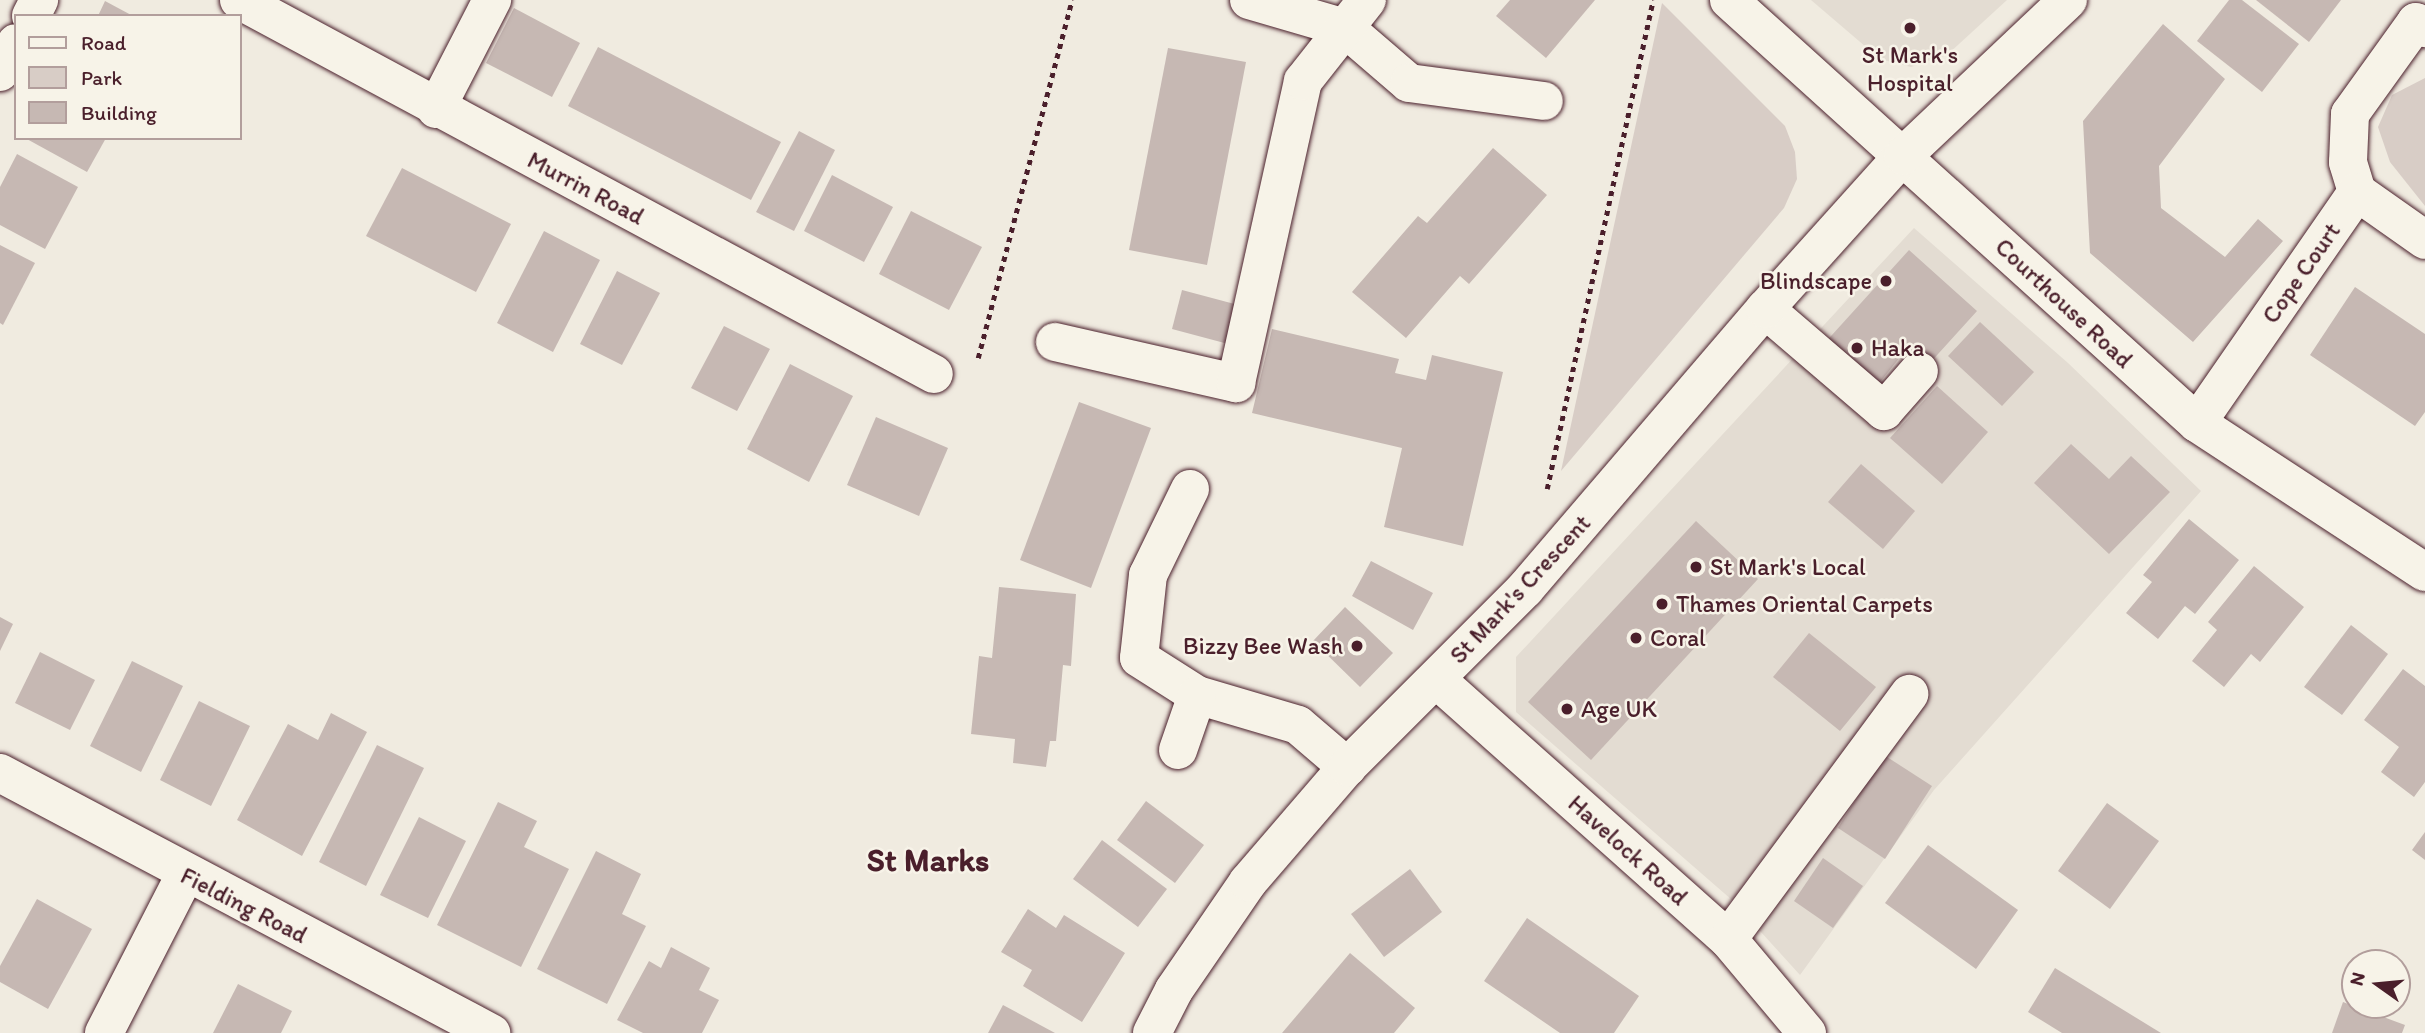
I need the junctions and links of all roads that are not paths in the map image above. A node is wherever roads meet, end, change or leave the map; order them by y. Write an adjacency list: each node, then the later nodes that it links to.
1 (239, 0): 11 (street, Murrin Road)
2 (492, 0): 11 (street)
3 (1249, 0): 6 (street)
4 (1729, 0): 12 (street, Courthouse Road)
5 (2068, 0): 12 (street, St Mark's Crescent)
6 (1356, 14): 10 (street); 16 (street)
7 (2422, 20): 13 (street)
8 (14, 47): 9 (street)
9 (0, 72)
10 (1544, 101)
11 (436, 109): 18 (street, Murrin Road)
12 (1903, 156): 15 (street, St Mark's Crescent); 19 (street, Courthouse Road)
13 (2357, 192): 14 (street); 19 (street, Cope Court)
14 (2425, 240)
15 (1765, 309): 17 (street); 22 (street, St Mark's Crescent)
16 (1055, 342)
17 (1919, 371)
18 (934, 374)
19 (2197, 423): 21 (street, Courthouse Road)
20 (1190, 489): 24 (street)
21 (2425, 572)
22 (1436, 679): 26 (street, St Mark's Crescent); 29 (street, Havelock Road)
23 (1909, 694): 29 (street)
24 (1197, 695): 25 (street); 26 (street)
25 (1178, 750)
26 (1347, 767): 32 (street, St Mark's Crescent)
27 (0, 773): 28 (street, Fielding Road)
28 (185, 875): 30 (street); 31 (street, Fielding Road)
29 (1728, 939): 33 (street, Havelock Road)
30 (104, 1033)
31 (491, 1033)
32 (1152, 1033)
33 (1807, 1033)

